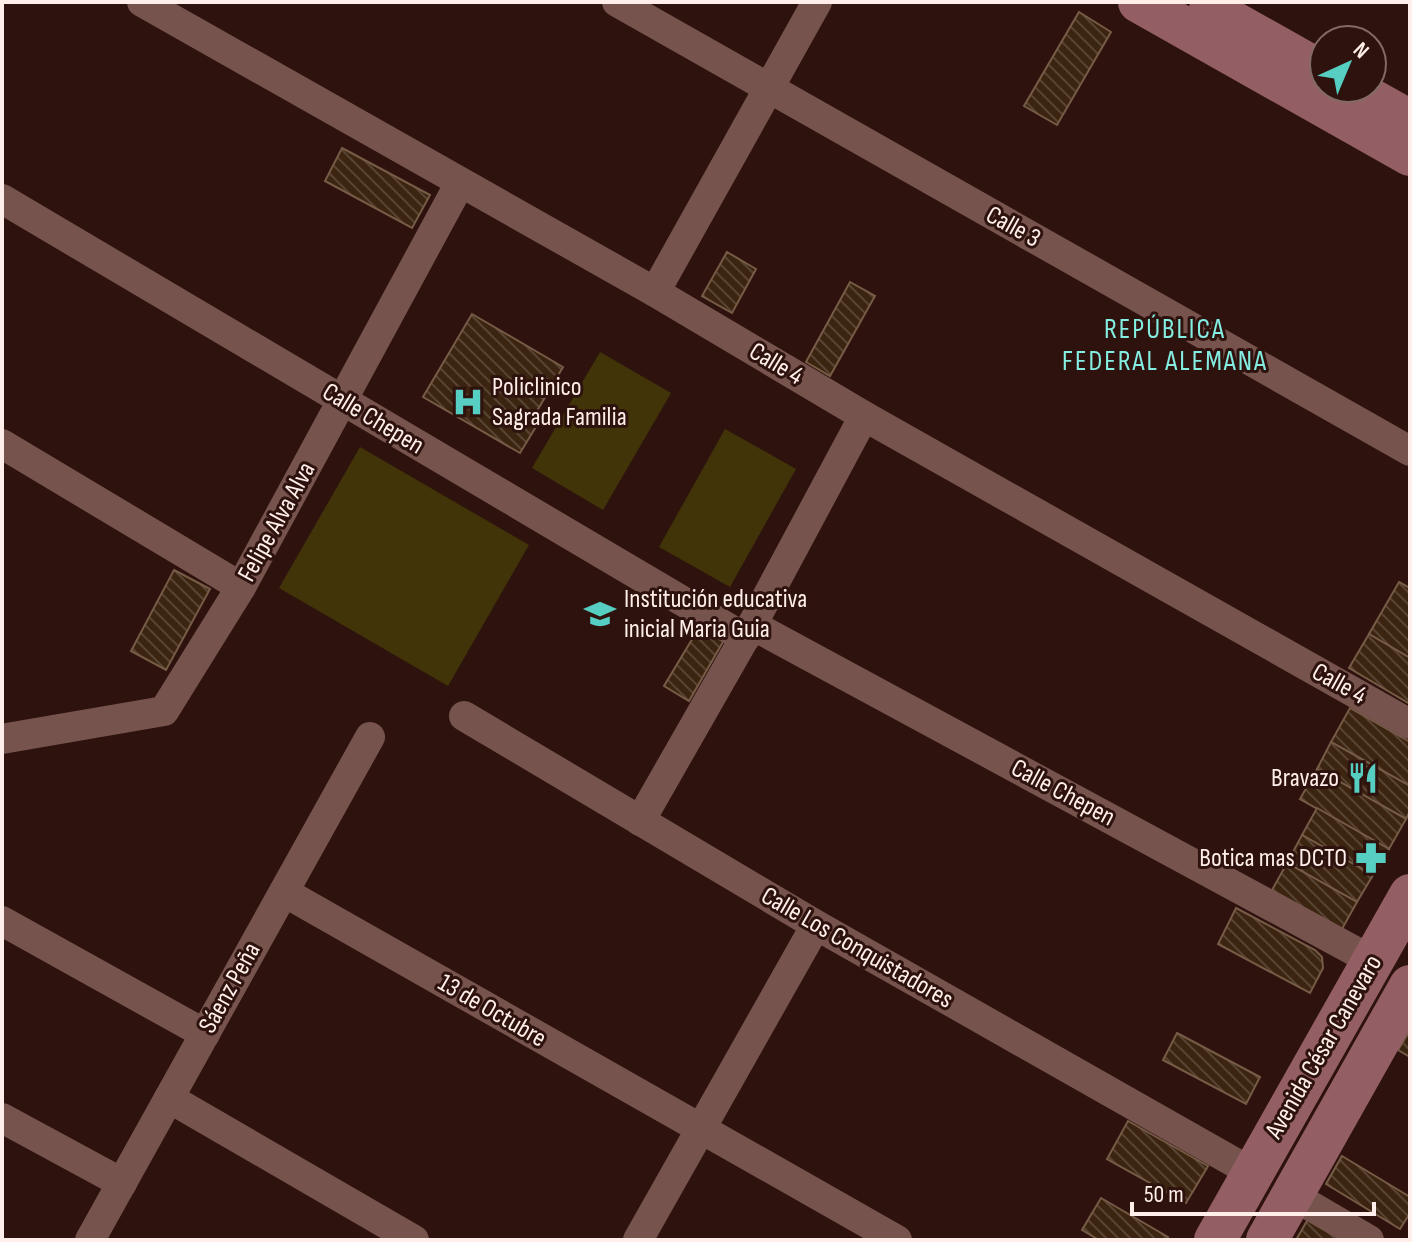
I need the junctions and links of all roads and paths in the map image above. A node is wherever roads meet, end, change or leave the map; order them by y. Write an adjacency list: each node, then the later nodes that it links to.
1 (142, 2): 11 (street, Calle 4)
2 (617, 2): 7 (street, Calle 3)
3 (817, 2): 7 (street)
4 (1139, 2): 10 (main road)
5 (1198, 2): 6 (main road)
6 (1308, 64)
7 (768, 89): 13 (street); 17 (street, Calle 3)
8 (1380, 104): 9 (main road)
9 (1410, 121)
10 (1410, 155)
11 (460, 183): 13 (street, Calle 4); 14 (street, Felipe Alva Alva)
12 (2, 199): 14 (street, Calle Chepen)
13 (655, 292): 15 (street, Calle 4)
14 (343, 401): 18 (street, Felipe Alva Alva); 19 (street, Calle Chepen)
15 (864, 416): 19 (street); 21 (street, Calle 4)
16 (2, 444): 18 (street)
17 (1410, 451)
18 (241, 587): 23 (street, Felipe Alva Alva)
19 (748, 631): 24 (street); 29 (street, Calle Chepen)
20 (464, 716): 24 (street, Calle Los Conquistadores)
21 (1410, 724)
22 (370, 737): 25 (street, Sáenz Peña)
23 (2, 739)
24 (640, 821): 28 (street, Calle Los Conquistadores)
25 (284, 892): 31 (street, Sáenz Peña); 34 (street, 13 de Octubre)
26 (1410, 895): 29 (main road, Avenida César Canevaro)
27 (2, 921): 31 (street)
28 (816, 925): 34 (street); 35 (street, Calle Los Conquistadores)
29 (1373, 961): 35 (main road, Avenida César Canevaro)
30 (1409, 991): 37 (main road, Avenida César Canevaro)
31 (205, 1034): 32 (street, Sáenz Peña)
32 (169, 1098): 36 (street, Sáenz Peña); 39 (street)
33 (2, 1118): 36 (street)
34 (700, 1129): 40 (street); 41 (street, 13 de Octubre)
35 (1253, 1173): 42 (main road, Avenida César Canevaro)
36 (122, 1183): 38 (street, Sáenz Peña)
37 (1292, 1195): 43 (main road, Avenida César Canevaro); 44 (street)
38 (90, 1240)
39 (414, 1240)
40 (638, 1240)
41 (897, 1240)
42 (1215, 1240)
43 (1267, 1240)
44 (1369, 1240)

